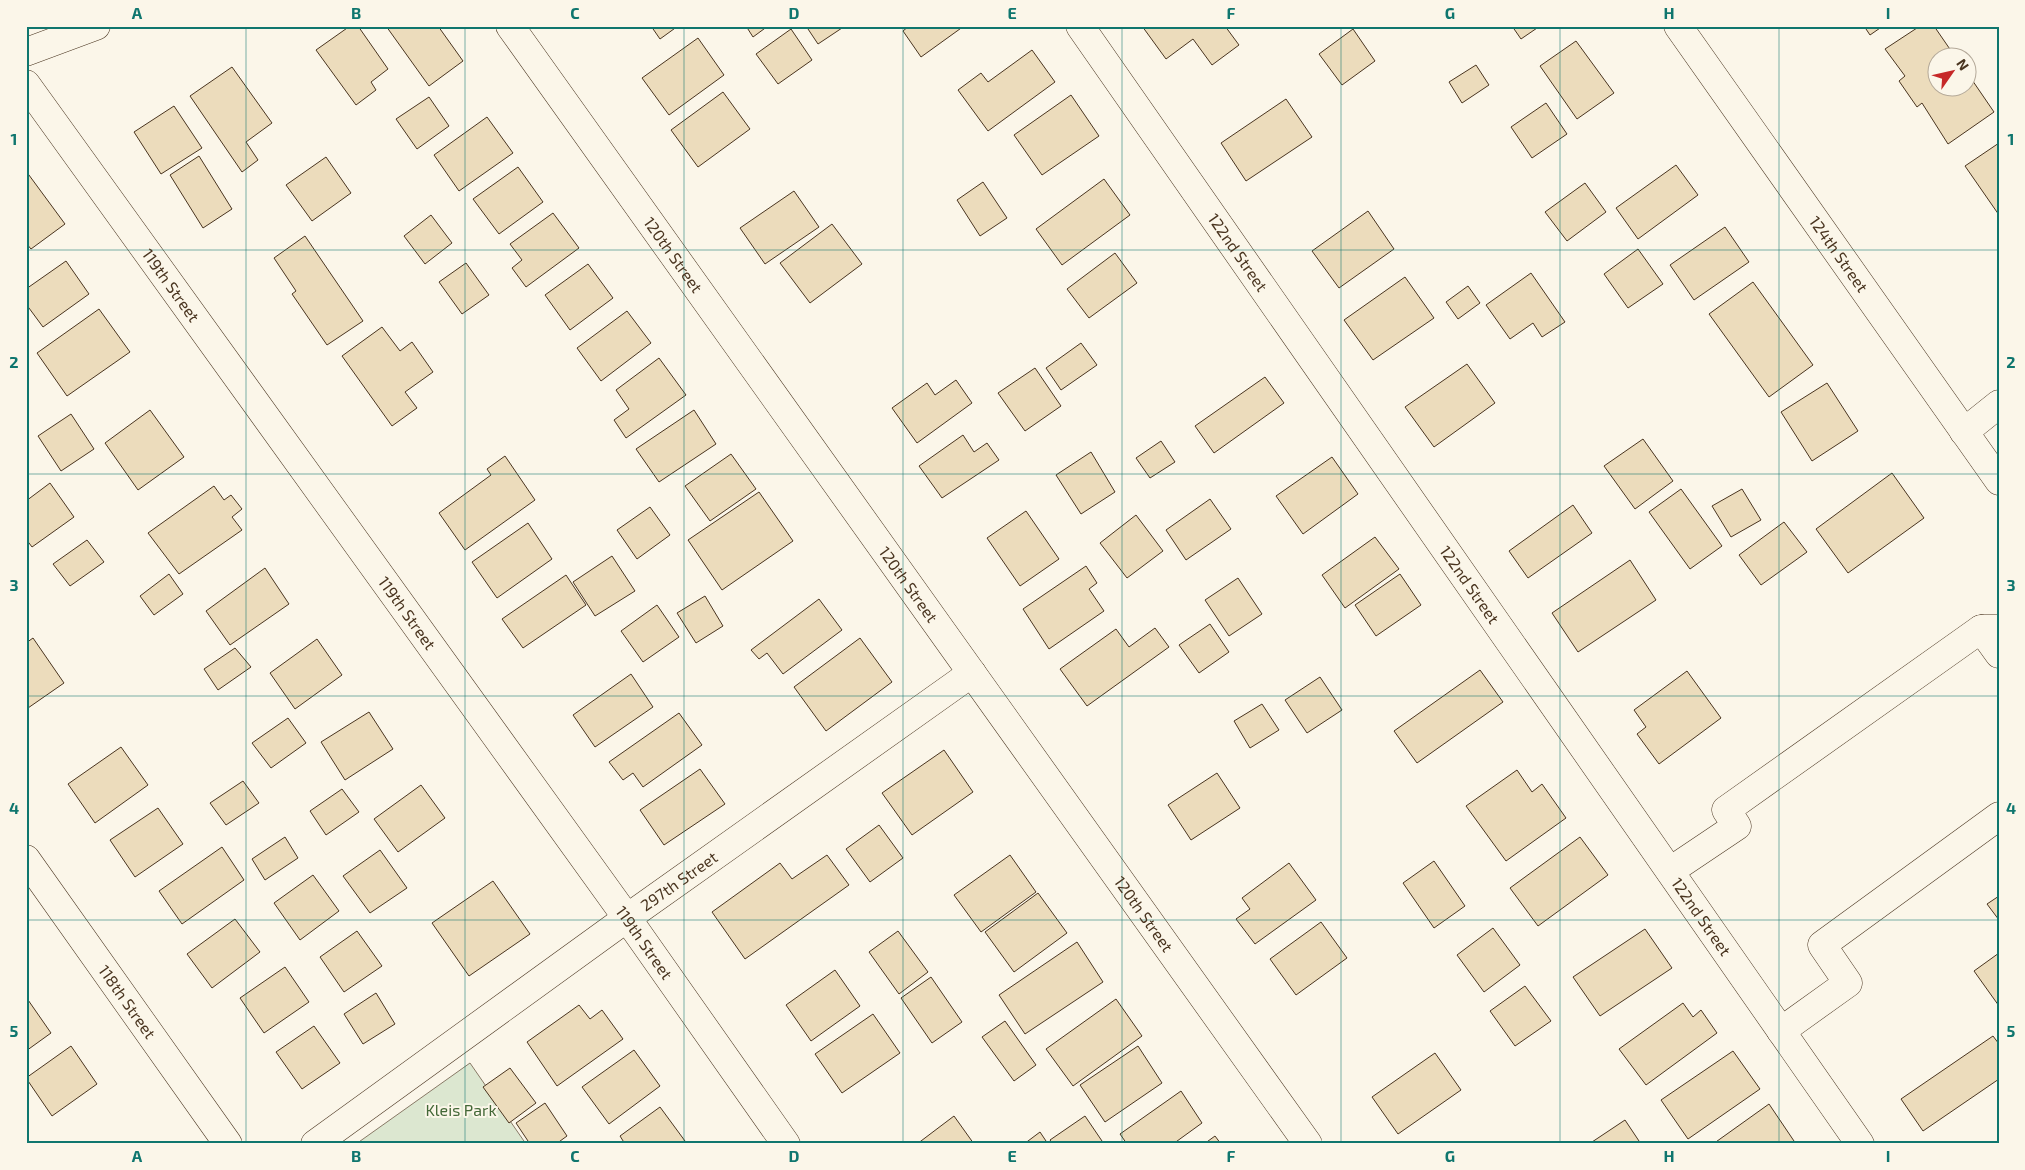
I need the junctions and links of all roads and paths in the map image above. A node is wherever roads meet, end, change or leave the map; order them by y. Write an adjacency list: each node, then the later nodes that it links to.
1 (96, 26): 5 (street)
2 (510, 26): 12 (street, 120th Street)
3 (1080, 26): 15 (street, 122nd Street)
4 (1678, 26): 8 (street, 124th Street)
5 (26, 52)
6 (26, 84): 16 (street, 119th Street)
7 (1999, 404): 8 (street)
8 (1964, 432): 9 (street, 124th Street)
9 (1999, 481)
10 (1990, 629): 11 (street); 15 (street)
11 (1999, 654)
12 (972, 673): 16 (street, 297th Street); 21 (street, 120th Street)
13 (1999, 816): 17 (street)
14 (26, 859): 18 (street, 118th Street)
15 (1670, 871): 17 (street, 122nd Street)
16 (627, 918): 19 (street, 297th Street); 20 (street, 119th Street)
17 (1781, 1031): 22 (street, 122nd Street)
18 (228, 1144)
19 (315, 1144)
20 (786, 1144)
21 (1308, 1144)
22 (1860, 1144)

